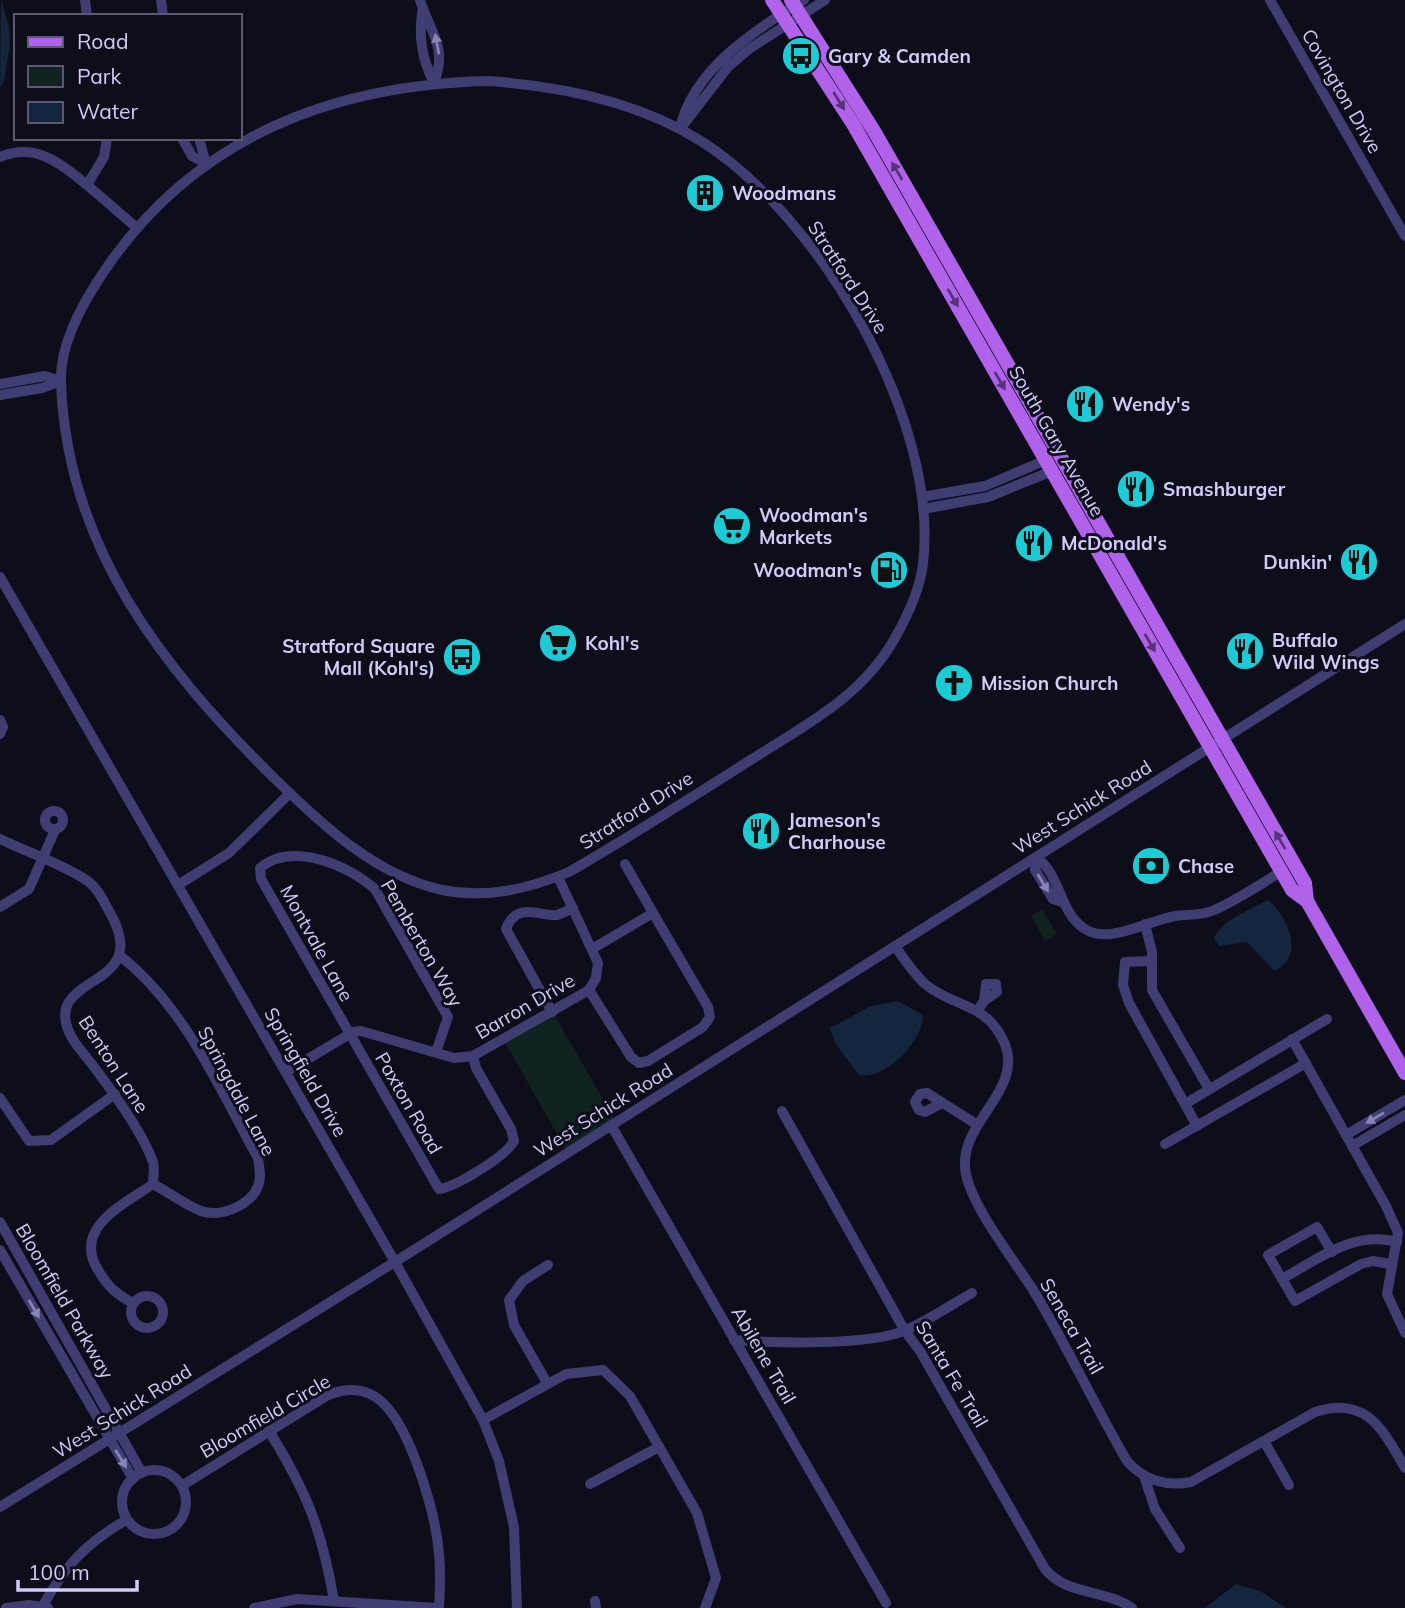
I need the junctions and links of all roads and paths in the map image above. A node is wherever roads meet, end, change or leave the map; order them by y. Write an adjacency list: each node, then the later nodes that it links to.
1 (772, 0): 6 (main road, South Gary Avenue)
2 (825, 0): 5 (street)
3 (1270, 0): 16 (street, Covington Drive)
4 (421, 4): 7 (street)
5 (798, 5): 6 (street); 26 (main road, South Gary Avenue, one-way to 5)
6 (785, 18): 8 (street); 20 (main road, South Gary Avenue, one-way to 20)
7 (434, 83): 8 (street, Stratford Drive); 13 (street, Stratford Drive)
8 (680, 129): 21 (street, Stratford Drive)
9 (107, 140): 14 (street)
10 (183, 140): 13 (street)
11 (200, 140): 13 (street)
12 (0, 158): 14 (street)
13 (206, 164): 15 (street, Stratford Drive)
14 (86, 185): 15 (street)
15 (137, 228): 17 (street, Stratford Drive)
16 (1405, 236)
17 (60, 381): 18 (street); 19 (street); 28 (street, Stratford Drive)
18 (0, 384)
19 (0, 395)
20 (1049, 466): 21 (street); 27 (main road, South Gary Avenue, one-way to 27)
21 (922, 503): 36 (street, Stratford Drive)
22 (0, 576): 37 (street, Springfield Drive)
23 (1405, 624): 26 (street, West Schick Road)
24 (0, 720): 25 (street)
25 (0, 734)
26 (1223, 739): 27 (street, West Schick Road); 38 (main road, South Gary Avenue, one-way to 26)
27 (1210, 747): 31 (street, West Schick Road); 35 (main road, South Gary Avenue)
28 (290, 793): 36 (street, Stratford Drive); 37 (street)
29 (55, 830): 32 (street)
30 (0, 839): 32 (street)
31 (1036, 857): 42 (street); 43 (street, West Schick Road)
32 (44, 861): 39 (street); 45 (street)
33 (625, 864): 41 (street)
34 (260, 868): 50 (street, Montvale Lane); 52 (street, Pemberton Way)
35 (1282, 872): 38 (main road, South Gary Avenue); 42 (street)
36 (558, 877): 40 (street, Barron Drive)
37 (177, 886): 55 (street, Springfield Drive)
38 (1307, 901): 56 (main road, South Gary Avenue)
39 (0, 907)
40 (573, 908): 44 (street, Barron Drive); 48 (street)
41 (653, 913): 44 (street); 47 (street)
42 (1144, 924): 46 (street)
43 (895, 946): 65 (street, Seneca Trail); 66 (street, West Schick Road)
44 (593, 949): 47 (street, Barron Drive)
45 (120, 955): 58 (street, Benton Lane); 71 (street, Springdale Lane)
46 (1151, 961): 57 (street); 62 (street)
47 (589, 990): 48 (street, Barron Drive)
48 (552, 1012): 53 (street, Barron Drive)
49 (1327, 1019): 51 (street)
50 (348, 1034): 52 (street, Barron Drive); 53 (street, Paxton Road); 55 (street)
51 (1292, 1039): 54 (street); 57 (street)
52 (436, 1052): 53 (street, Barron Drive)
53 (473, 1056)
54 (1306, 1063): 67 (street); 68 (street)
55 (286, 1072): 76 (street, Springfield Drive)
56 (1405, 1073)
57 (1209, 1089): 62 (street)
58 (115, 1094): 59 (street); 71 (street, Benton Lane)
59 (0, 1098)
60 (1405, 1100): 68 (street, one-way to 68)
61 (940, 1104): 65 (street)
62 (1185, 1104): 67 (street)
63 (782, 1111): 82 (street, Santa Fe Trail)
64 (1405, 1115): 70 (street)
65 (976, 1124): 94 (street, Seneca Trail)
66 (611, 1125): 76 (street, West Schick Road); 84 (street, Abilene Trail)
67 (1197, 1126): 69 (street)
68 (1346, 1135): 70 (street)
69 (1165, 1144)
70 (1352, 1146): 73 (street)
71 (153, 1184): 81 (street)
72 (0, 1222): 88 (street, Bloomfield Parkway)
73 (1397, 1242): 75 (street); 77 (street)
74 (0, 1250): 89 (street, Bloomfield Parkway, one-way to 89)
75 (1332, 1252): 79 (street); 79 (street)
76 (396, 1262): 86 (street, Springfield Drive); 88 (street, West Schick Road)
77 (1390, 1264): 79 (street); 83 (street)
78 (548, 1265): 85 (street)
79 (1282, 1279)
80 (972, 1293): 82 (street)
81 (133, 1303)
82 (905, 1331): 84 (street); 109 (street, Santa Fe Trail)
83 (1405, 1333)
84 (734, 1340): 102 (street, Abilene Trail)
85 (547, 1383): 86 (street); 91 (street)
86 (483, 1420): 107 (street, Springfield Drive)
87 (269, 1431): 97 (street, Bloomfield Circle); 101 (street); 106 (street, Bloomfield Circle)
88 (120, 1433): 89 (street, West Schick Road); 93 (street)
89 (109, 1440): 93 (street, one-way to 93); 98 (street, West Schick Road)
90 (1264, 1441): 92 (street); 94 (street); 96 (street)
91 (657, 1448): 95 (street); 108 (street)
92 (1405, 1468)
93 (138, 1476): 97 (street); 99 (street)
94 (1144, 1476): 100 (street)
95 (590, 1484)
96 (1289, 1485)
97 (183, 1486): 99 (street)
98 (0, 1507)
99 (126, 1520): 103 (street)
100 (1180, 1548)
101 (334, 1601): 105 (street); 106 (street)
102 (886, 1602)
103 (46, 1607): 104 (street)
104 (6, 1608)
105 (254, 1608)
106 (438, 1608)
107 (517, 1608)
108 (705, 1608)
109 (1132, 1608)

